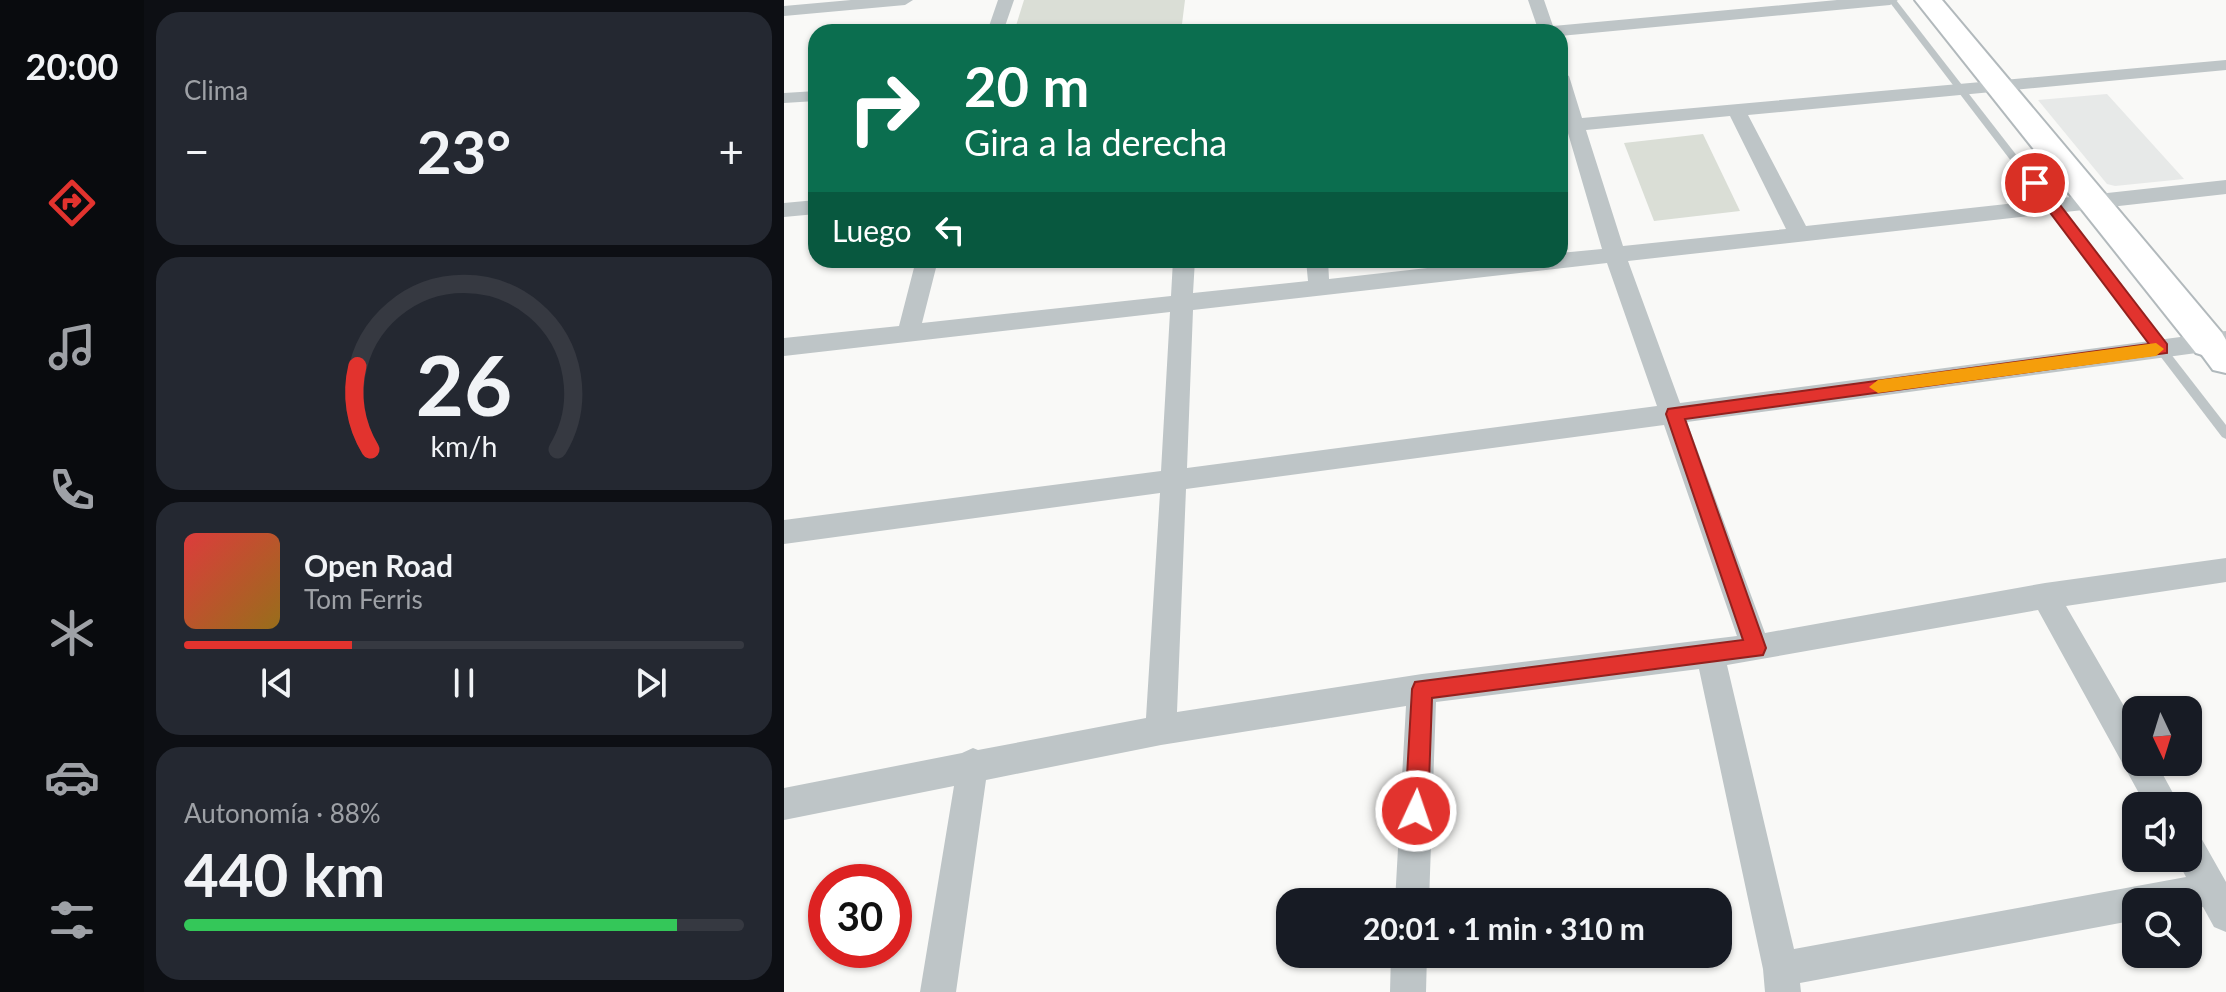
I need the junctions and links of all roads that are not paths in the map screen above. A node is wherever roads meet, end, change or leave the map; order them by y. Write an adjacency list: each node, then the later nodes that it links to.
1 (905, 0): 6 (street)
2 (1006, 0): 7 (street)
3 (1536, 0): 8 (street)
4 (1891, 0): 9 (street); 12 (lane)
5 (1928, 0): 11 (main road)
6 (784, 11)
7 (998, 24)
8 (1544, 24)
9 (1568, 30)
10 (2226, 65): 11 (street)
11 (2000, 86): 12 (street); 19 (main road)
12 (1963, 89): 16 (street); 20 (lane)
13 (808, 96): 14 (street)
14 (784, 98)
15 (1568, 104): 17 (street)
16 (1737, 111): 17 (street); 23 (street)
17 (1574, 125): 24 (street)
18 (2226, 187): 19 (street)
19 (2096, 201): 20 (street); 35 (main road)
20 (2053, 206): 23 (street); 34 (lane)
21 (808, 208): 22 (street)
22 (784, 210)
23 (1800, 235): 24 (street)
24 (1615, 255): 25 (street); 36 (street)
25 (1568, 260)
26 (925, 268): 32 (street)
27 (1184, 268): 31 (street)
28 (1318, 268): 30 (street)
29 (1498, 268): 30 (street)
30 (1319, 288): 31 (street)
31 (1182, 303): 32 (street); 38 (street)
32 (908, 334): 33 (street)
33 (784, 347)
34 (2161, 349): 35 (street); 36 (street); 37 (lane)
35 (2222, 355)
36 (1674, 414): 38 (street); 42 (street)
37 (2226, 434)
38 (1172, 480): 39 (street); 45 (street)
39 (784, 532)
40 (2226, 570): 41 (street)
41 (2045, 596): 42 (street); 46 (street)
42 (1756, 648): 43 (street)
43 (1710, 654): 44 (street); 54 (street)
44 (1422, 689): 45 (street); 50 (street)
45 (1161, 730): 47 (street)
46 (2122, 732)
47 (973, 764): 48 (street); 55 (street)
48 (784, 804)
49 (2202, 872): 51 (street)
50 (1413, 888)
51 (2219, 902)
52 (2122, 906): 54 (street)
53 (1409, 968): 56 (street)
54 (1782, 981)
55 (938, 992)
56 (1408, 992)

